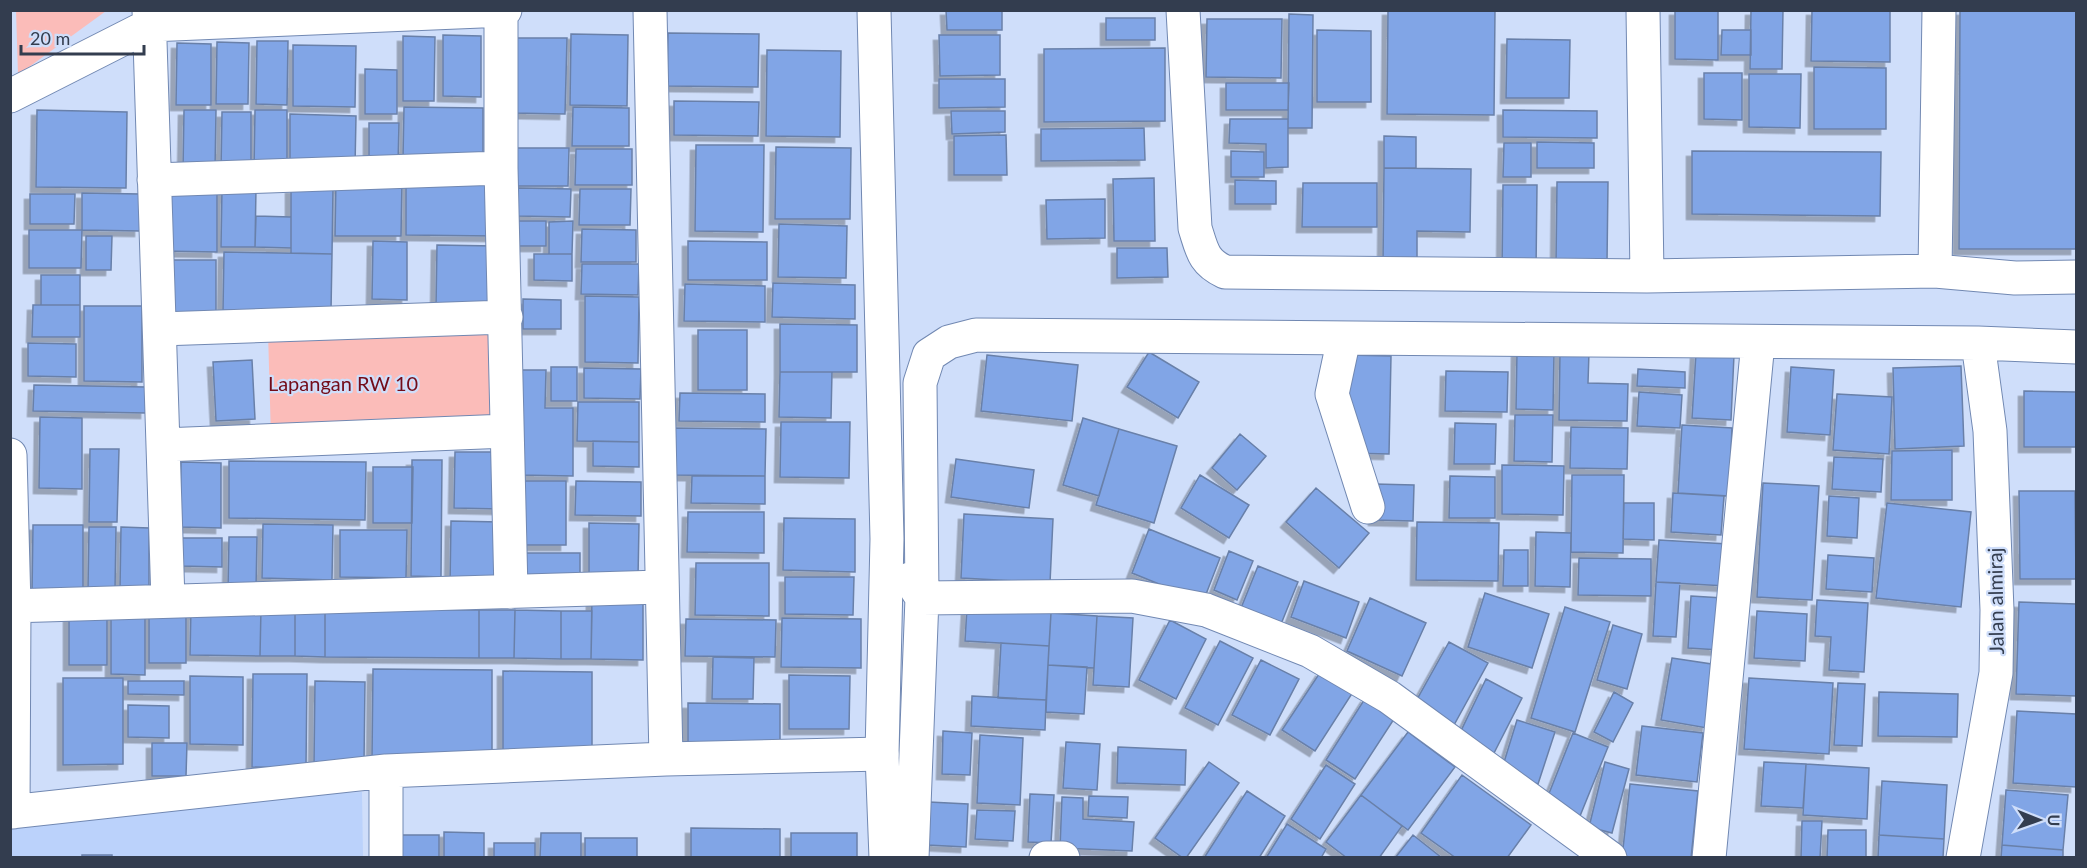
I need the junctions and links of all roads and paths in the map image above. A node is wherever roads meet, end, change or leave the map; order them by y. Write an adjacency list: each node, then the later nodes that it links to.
1 (650, 10): 25 (street)
2 (874, 10): 24 (street)
3 (1183, 10): 12 (street)
4 (1643, 10): 12 (street)
5 (1939, 10): 11 (street)
6 (502, 11): 7 (street); 9 (street)
7 (150, 18): 8 (street); 10 (street)
8 (10, 96)
9 (501, 168): 10 (street); 14 (street)
10 (154, 180): 15 (street)
11 (1935, 271): 12 (street); 13 (street)
12 (1647, 276)
13 (2076, 277)
14 (506, 317): 15 (street); 20 (street)
15 (160, 329): 21 (street)
16 (1344, 338): 17 (street); 23 (street); 27 (street)
17 (1758, 342): 18 (street); 39 (street)
18 (1978, 343): 19 (street); 40 (street, Jalan almiraj)
19 (2076, 347)
20 (507, 431): 21 (street); 26 (street)
21 (163, 445): 28 (street)
22 (10, 455): 29 (street)
23 (1368, 507)
24 (887, 539): 27 (street); 30 (street)
25 (661, 587): 26 (street); 31 (street)
26 (511, 592): 28 (street)
27 (922, 598): 34 (street); 38 (street)
28 (168, 601): 29 (street)
29 (12, 606): 33 (street)
30 (882, 754): 31 (street); 34 (street)
31 (666, 759): 32 (street)
32 (386, 771): 33 (street); 35 (street)
33 (12, 812)
34 (896, 853)
35 (386, 858)
36 (1046, 858): 37 (street)
37 (1063, 858)
38 (1610, 858)
39 (1709, 858)
40 (1963, 858)

